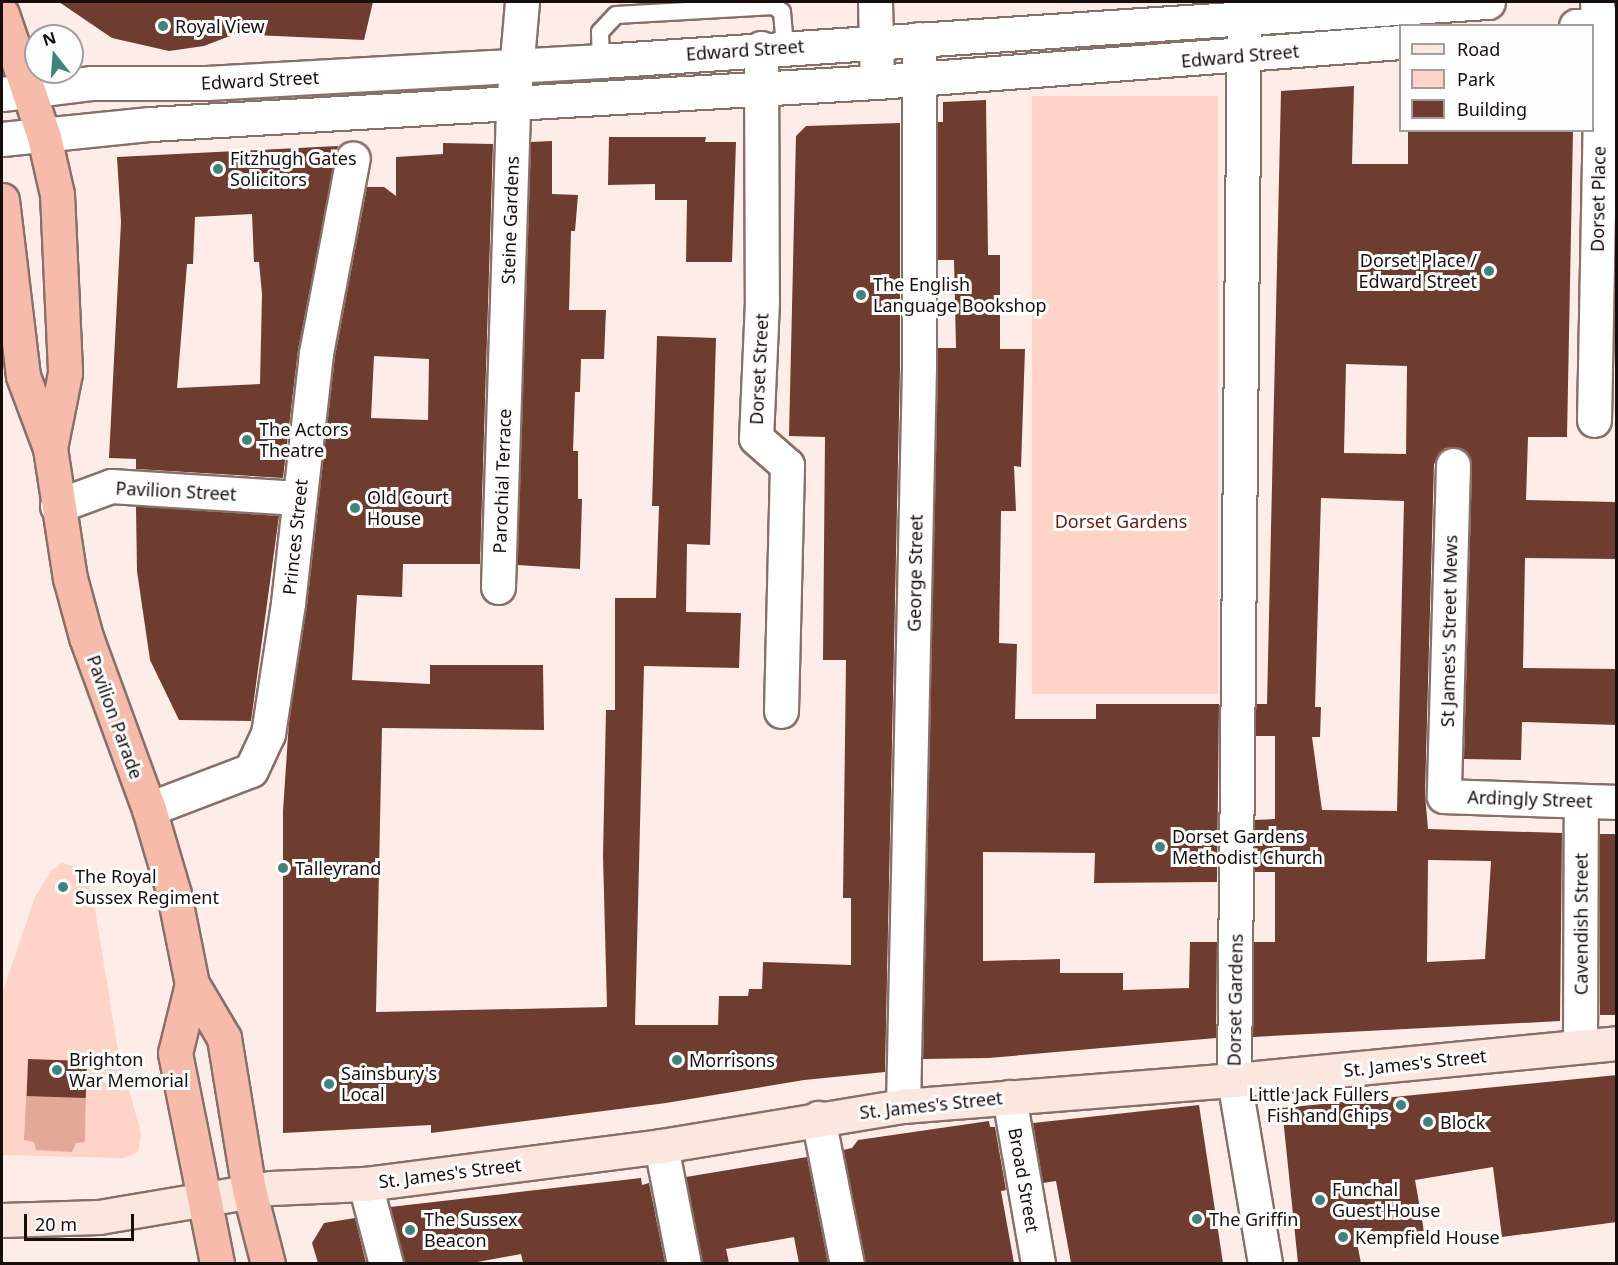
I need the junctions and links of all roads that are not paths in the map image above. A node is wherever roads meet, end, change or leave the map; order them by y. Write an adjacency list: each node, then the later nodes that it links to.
1 (522, 2): 13 (street, Steine Gardens)
2 (875, 2): 8 (street)
3 (1488, 2): 6 (street, Edward Street)
4 (2, 14): 17 (highway, Pavilion Parade)
5 (1597, 18): 23 (street, Dorset Place)
6 (1244, 19): 7 (street, Edward Street); 11 (street, Dorset Gardens)
7 (919, 39): 8 (street, Edward Street); 14 (street, George Street)
8 (875, 40): 10 (street, Edward Street); 15 (street)
9 (1399, 42): 11 (street, Edward Street)
10 (773, 48): 12 (street, Edward Street); 12 (lane); 16 (street, Dorset Street)
11 (1245, 57): 14 (street, Edward Street); 39 (street, Dorset Gardens)
12 (601, 61): 13 (street, Edward Street)
13 (517, 66): 17 (street, Edward Street); 18 (street, Steine Gardens)
14 (921, 79): 15 (street, Edward Street); 41 (street, George Street)
15 (877, 82): 16 (street, Edward Street)
16 (762, 89): 18 (street, Edward Street); 31 (street, Dorset Street)
17 (13, 91): 19 (highway, Pavilion Parade)
18 (513, 105): 19 (street, Edward Street); 24 (street, Steine Gardens)
19 (44, 137): 20 (street, Edward Street); 26 (highway, Pavilion Parade)
20 (2, 139)
21 (353, 158): 28 (street, Princes Street)
22 (2, 200): 26 (highway, Pavilion Parade)
23 (1606, 360): 25 (street, Dorset Place)
24 (505, 375): 30 (street, Parochial Terrace)
25 (1594, 420)
26 (51, 447): 29 (highway, Pavilion Parade)
27 (1453, 465): 32 (street, St James's Street Mews)
28 (298, 498): 29 (street, Pavilion Street); 35 (street, Princes Street)
29 (57, 506): 35 (highway, Pavilion Parade)
30 (498, 587)
31 (781, 711)
32 (1444, 796): 33 (street, Ardingly Street)
33 (1581, 801): 34 (street, Ardingly Street); 38 (street, Cavendish Street)
34 (1617, 802)
35 (149, 809): 36 (highway, Pavilion Parade)
36 (192, 984): 45 (highway, Pavilion Parade); 46 (highway, Pavilion Parade)
37 (1617, 1043): 38 (main road, St. James's Street)
38 (1580, 1046): 39 (main road, St. James's Street)
39 (1234, 1080): 40 (main road, St. James's Street); 54 (street, Dorset Gardens)
40 (1009, 1097): 41 (main road, St. James's Street); 53 (street, Broad Street)
41 (903, 1106): 42 (main road, St. James's Street)
42 (818, 1118): 43 (main road, St. James's Street); 52 (street)
43 (661, 1146): 44 (main road, St. James's Street); 51 (street)
44 (365, 1184): 45 (main road, St. James's Street); 50 (street)
45 (249, 1190): 46 (main road, St. James's Street); 49 (highway, Pavilion Parade)
46 (204, 1200): 47 (main road, St. James's Street); 48 (highway, Pavilion Parade)
47 (2, 1220)
48 (217, 1263)
49 (268, 1263)
50 (387, 1263)
51 (684, 1263)
52 (847, 1263)
53 (1038, 1263)
54 (1265, 1263)

